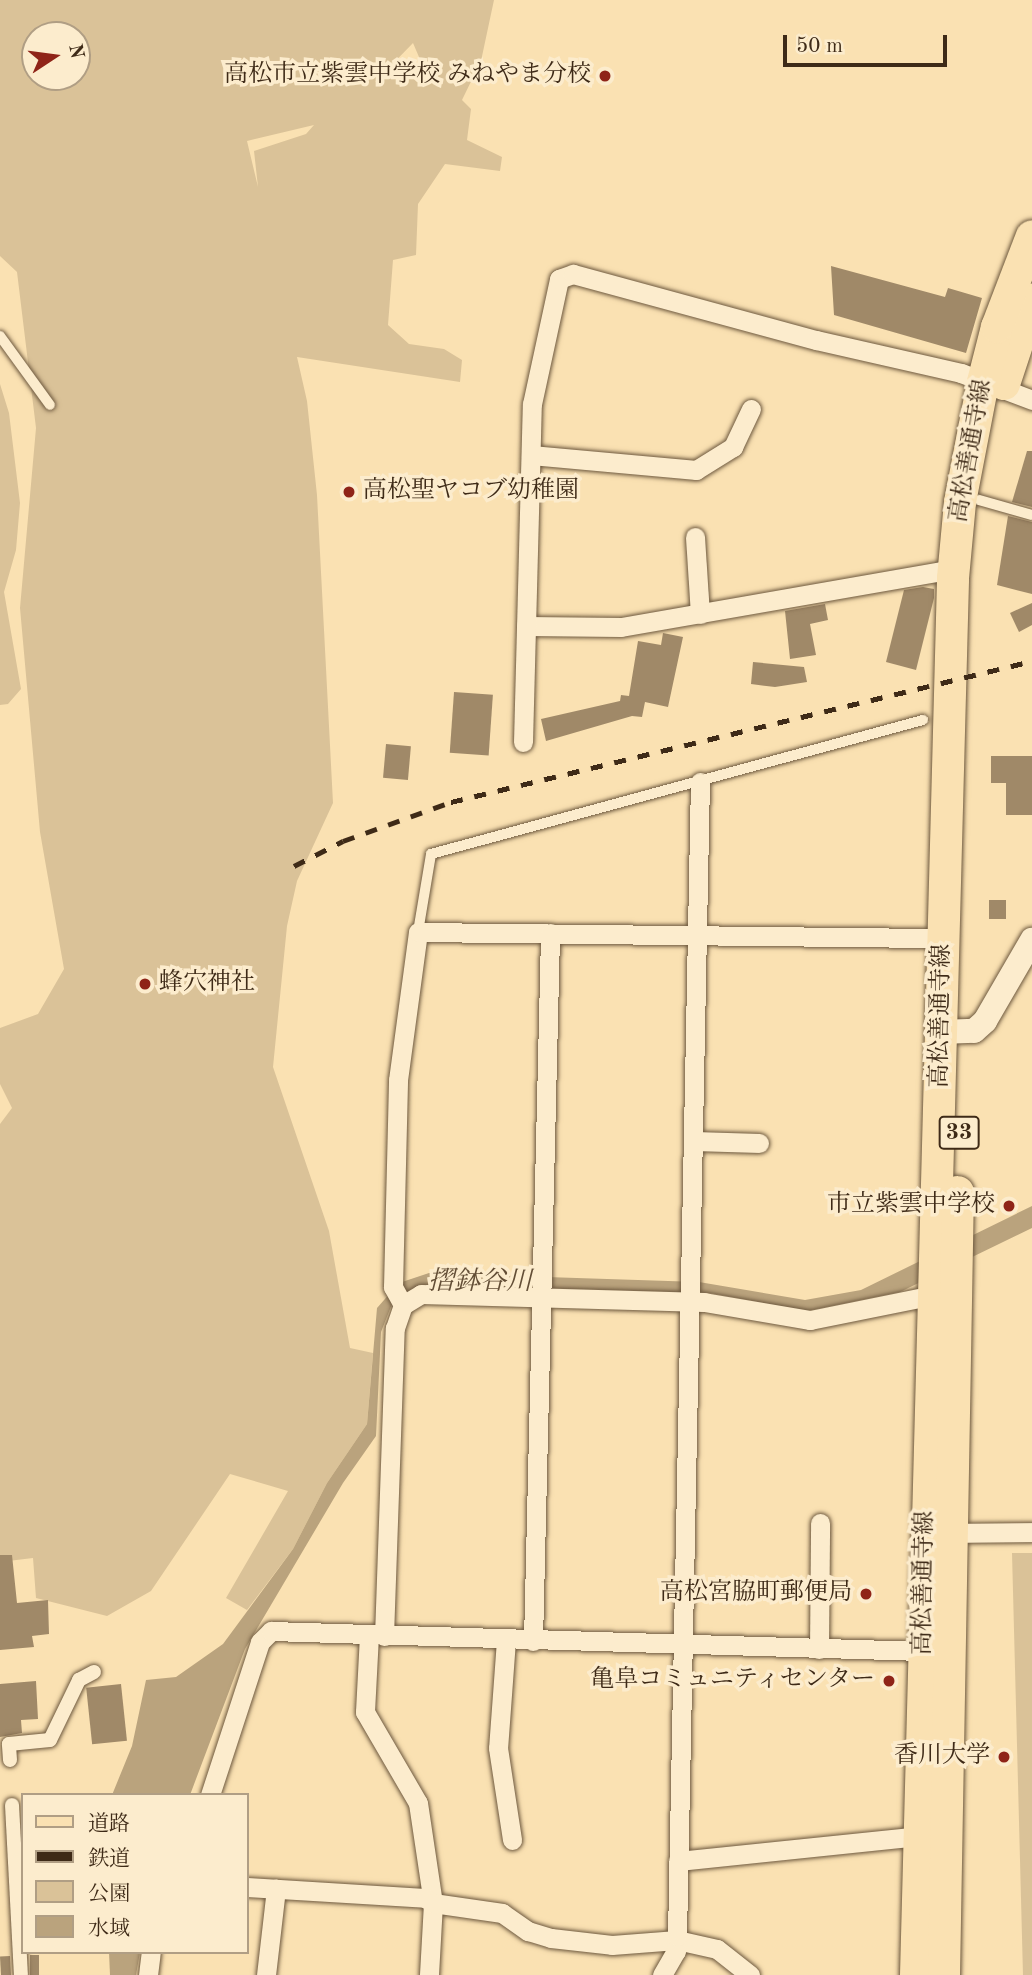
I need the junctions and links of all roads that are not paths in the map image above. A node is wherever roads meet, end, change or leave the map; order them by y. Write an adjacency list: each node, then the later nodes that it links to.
1 (1032, 236): 4 (main road, 高松善通寺線 / 33)
2 (1032, 299): 4 (main road, 高松善通寺線 / 33)
3 (0, 336): 6 (lane)
4 (993, 387): 5 (street); 8 (street); 9 (main road, 高松善通寺線 / 33); 23 (main road, 高松善通寺線 / 33)
5 (1032, 400)
6 (50, 405)
7 (751, 410): 8 (street)
8 (531, 455): 14 (street)
9 (979, 500): 10 (lane); 23 (main road, 高松善通寺線 / 33)
10 (1032, 515)
11 (695, 537): 13 (street)
12 (941, 571): 13 (street)
13 (699, 614): 14 (street)
14 (526, 626): 16 (street)
15 (923, 720): 17 (lane)
16 (523, 742)
17 (701, 782): 18 (lane); 20 (street)
18 (418, 932): 19 (street); 29 (street)
19 (550, 933): 20 (street); 26 (street)
20 (699, 935): 21 (street); 24 (street)
21 (932, 938)
22 (1032, 940): 23 (street)
23 (950, 1032): 28 (main road, 高松善通寺線 / 33); 32 (main road, 高松善通寺線 / 33)
24 (695, 1141): 25 (street); 27 (street)
25 (759, 1143)
26 (542, 1288): 27 (street); 29 (street); 35 (street)
27 (692, 1292): 28 (street); 36 (street)
28 (934, 1295): 38 (main road, 高松善通寺線 / 33)
29 (399, 1298): 33 (street)
30 (820, 1523): 37 (street)
31 (1032, 1532): 32 (street)
32 (952, 1533): 58 (main road, 高松善通寺線 / 33)
33 (377, 1636): 34 (street); 41 (street); 48 (street)
34 (506, 1640): 35 (street); 44 (street)
35 (533, 1641): 36 (street)
36 (684, 1645): 37 (street); 45 (street)
37 (819, 1649): 38 (street)
38 (923, 1651): 43 (main road, 高松善通寺線 / 33)
39 (94, 1672): 40 (street)
40 (10, 1760)
41 (211, 1793)
42 (12, 1805): 51 (street)
43 (919, 1836): 45 (street); 57 (main road, 高松善通寺線 / 33)
44 (512, 1840)
45 (678, 1861): 49 (street)
46 (248, 1887): 47 (street)
47 (276, 1889): 48 (street); 53 (street)
48 (433, 1903): 49 (street); 54 (street)
49 (677, 1940): 55 (street); 56 (street)
50 (152, 1954): 52 (street)
51 (21, 1975)
52 (148, 1975)
53 (266, 1975)
54 (429, 1975)
55 (662, 1975)
56 (750, 1975)
57 (916, 1975)
58 (944, 1975)

